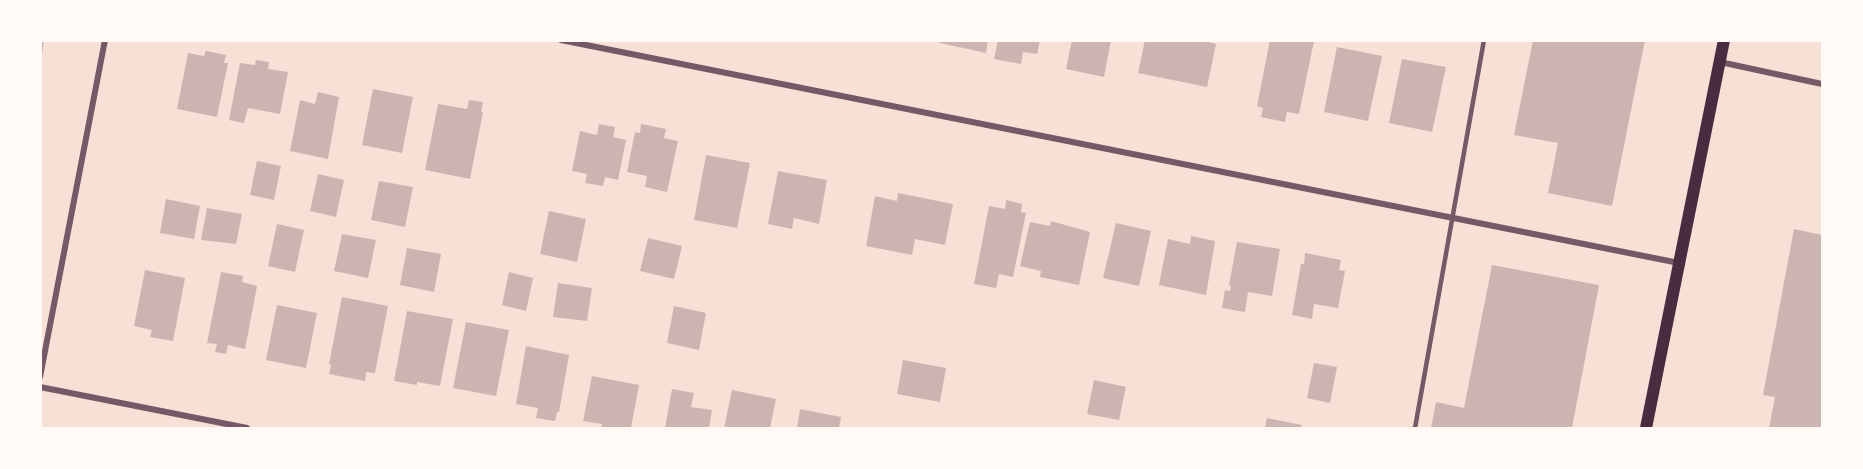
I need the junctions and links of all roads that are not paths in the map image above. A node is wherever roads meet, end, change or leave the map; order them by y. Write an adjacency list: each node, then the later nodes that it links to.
1 (105, 40): 9 (street)
2 (561, 40): 7 (street)
3 (1484, 40): 7 (lane)
4 (1724, 40): 5 (main road)
5 (1720, 62): 6 (street); 8 (main road)
6 (1822, 84)
7 (1452, 218): 8 (street); 12 (lane)
8 (1680, 263): 13 (main road)
9 (40, 377)
10 (40, 387): 11 (street)
11 (247, 429)
12 (1414, 429)
13 (1646, 429)

